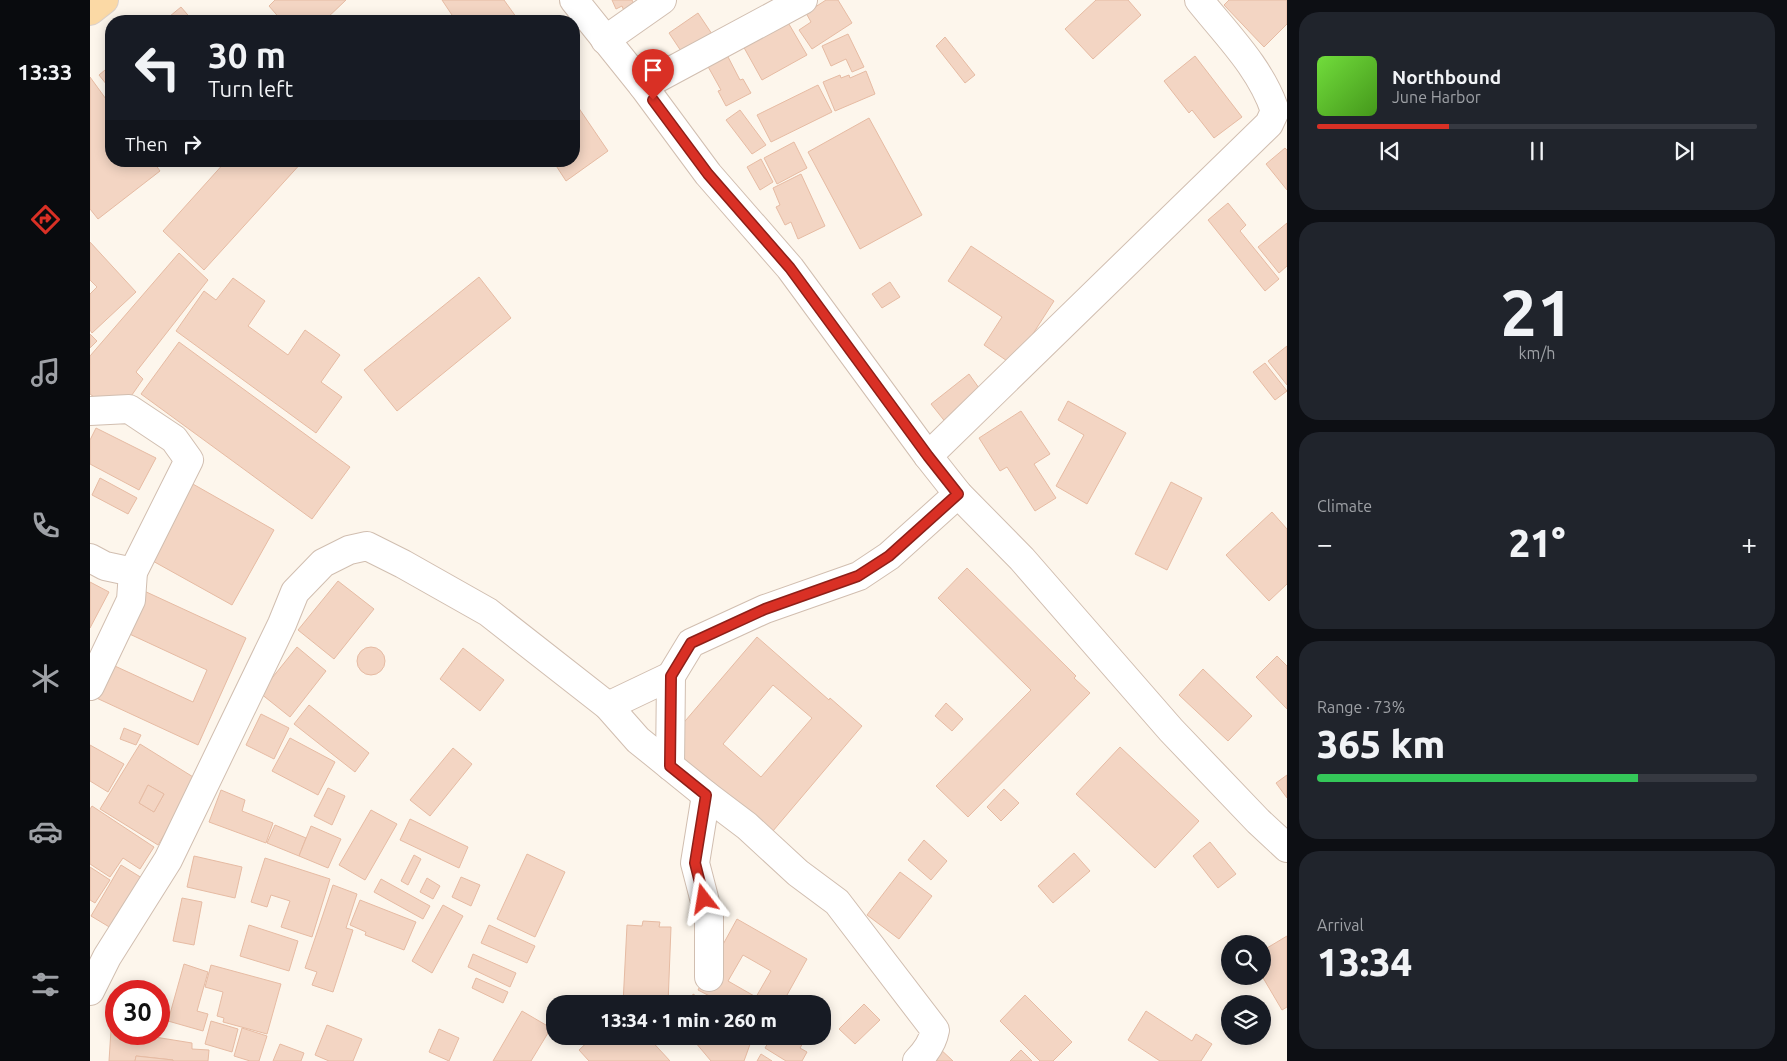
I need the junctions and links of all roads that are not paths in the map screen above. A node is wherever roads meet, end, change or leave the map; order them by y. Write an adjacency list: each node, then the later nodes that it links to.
1 (104, 0): 6 (main road)
2 (574, 0): 7 (street)
3 (662, 0): 7 (street)
4 (803, 0): 8 (street)
5 (1199, 0): 10 (street)
6 (90, 11)
7 (605, 40): 8 (street)
8 (642, 86): 10 (street)
9 (90, 411): 13 (street)
10 (928, 456): 11 (street)
11 (958, 494): 14 (street); 19 (street)
12 (90, 558): 13 (street)
13 (133, 572): 15 (street)
14 (671, 676): 16 (street); 17 (street)
15 (90, 686)
16 (608, 706): 17 (street); 20 (street)
17 (670, 766): 18 (street)
18 (706, 795): 21 (street); 23 (street)
19 (1287, 848)
20 (98, 951): 22 (street)
21 (709, 977)
22 (90, 991)
23 (917, 1061)

